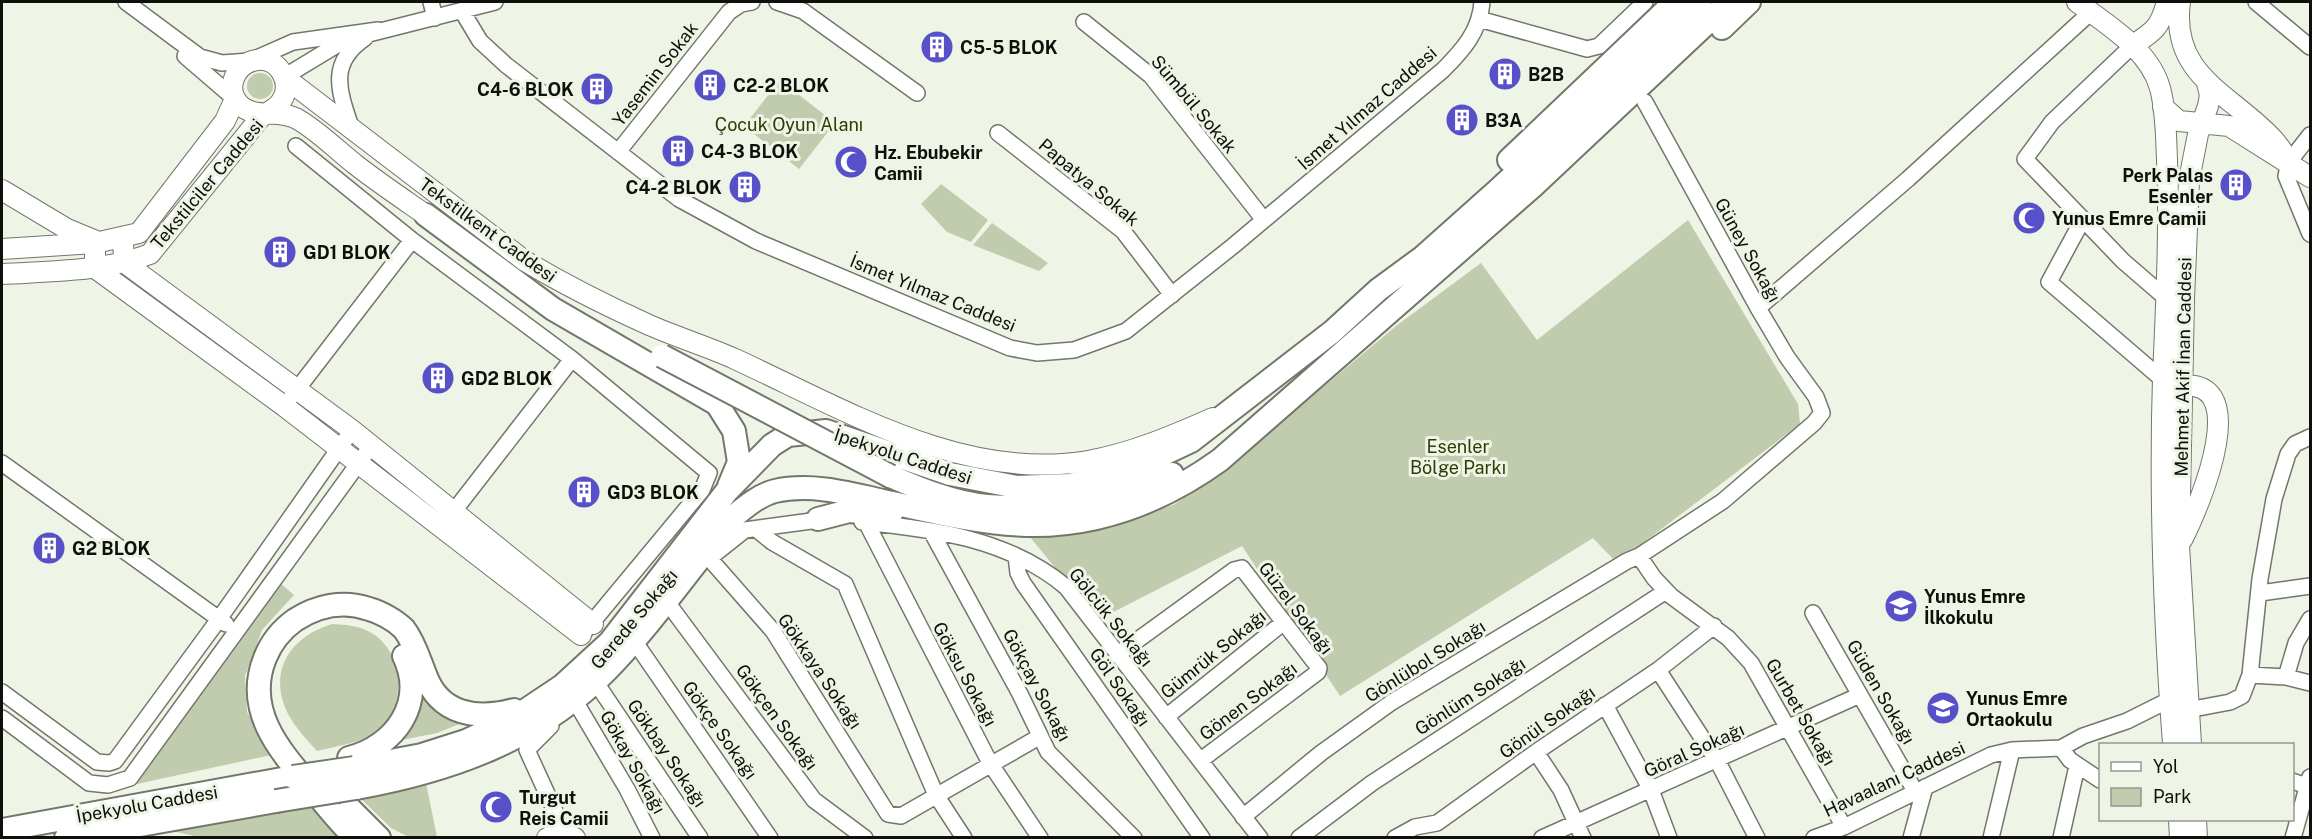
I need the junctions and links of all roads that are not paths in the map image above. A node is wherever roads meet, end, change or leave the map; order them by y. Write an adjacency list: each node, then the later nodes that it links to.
1 (114, 2): 28 (street, Tekstilkent Caddesi)
2 (126, 2): 24 (street, Tekstilkent Caddesi)
3 (431, 2): 18 (street)
4 (495, 2): 17 (street)
5 (752, 2): 37 (street, Yasemin Sokak)
6 (777, 2): 27 (street)
7 (1482, 2): 19 (street, İsmet Yılmaz Caddesi)
8 (1645, 2): 19 (street)
9 (1675, 2): 52 (highway)
10 (1700, 2): 52 (highway)
11 (1729, 2): 56 (highway)
12 (1749, 2): 29 (highway)
13 (2167, 2): 22 (main road)
14 (2180, 2): 26 (main road)
15 (2256, 2): 23 (street)
16 (2084, 7): 22 (main road, Mehmet Akif İnan Caddesi); 55 (street)
17 (462, 11): 18 (street); 37 (street, İsmet Yılmaz Caddesi)
18 (435, 18): 21 (street)
19 (1479, 19): 43 (street, İsmet Yılmaz Caddesi)
20 (1084, 22): 43 (street, Sümbül Sokak)
21 (378, 30): 24 (street); 25 (street); 33 (street)
22 (2133, 45): 30 (main road, Mehmet Akif İnan Caddesi); 42 (street)
23 (2310, 48)
24 (250, 61): 25 (main road, Tekstilkent Caddesi); 28 (main road)
25 (284, 77): 31 (main road); 33 (main road, Tekstilkent Caddesi)
26 (2207, 83): 32 (main road, Mehmet Akif İnan Caddesi); 38 (main road)
27 (917, 93)
28 (235, 99): 31 (main road, Tekstilkent Caddesi); 45 (main road, Tekstilciler Caddesi)
29 (1645, 102): 55 (street, Güney Sokağı); 56 (highway)
30 (2163, 107): 32 (main road); 54 (main road, Mehmet Akif İnan Caddesi)
31 (270, 111): 41 (main road, Tekstilkent Caddesi); 49 (main road, Tekstilciler Caddesi)
32 (2201, 124): 38 (main road); 58 (main road, Mehmet Akif İnan Caddesi)
33 (351, 127): 60 (main road, Tekstilkent Caddesi)
34 (998, 133): 53 (street, Papatya Sokak)
35 (2310, 135): 38 (street)
36 (296, 146): 46 (street)
37 (618, 152): 53 (street, İsmet Yılmaz Caddesi)
38 (2289, 162): 39 (main road); 44 (street)
39 (2310, 177)
40 (2, 190): 47 (main road)
41 (426, 216): 64 (highway, bridge); 70 (highway)
42 (2083, 219): 54 (street); 58 (street)
43 (1264, 220): 53 (street, İsmet Yılmaz Caddesi)
44 (2310, 234)
45 (122, 237): 47 (main road, Tekstilciler Caddesi); 49 (main road)
46 (412, 240): 57 (street); 59 (street)
47 (97, 243): 48 (main road, Tekstilciler Caddesi); 50 (main road)
48 (2, 249)
49 (125, 263): 50 (main road, Tekstilciler Caddesi); 59 (main road)
50 (95, 268): 51 (main road, Tekstilciler Caddesi); 61 (main road)
51 (2, 274)
52 (1378, 290): 60 (highway, İpekyolu Caddesi)
53 (1172, 295)
54 (2167, 299): 58 (main road, Mehmet Akif İnan Caddesi)
55 (1758, 308): 62 (street, Güney Sokağı)
56 (1377, 322): 64 (highway)
57 (572, 359): 71 (street); 91 (street)
58 (2170, 385): 78 (main road, Mehmet Akif İnan Caddesi); 78 (main road); 103 (main road, Mehmet Akif İnan Caddesi)
59 (298, 389): 61 (street); 63 (main road)
60 (1246, 399): 70 (highway, İpekyolu Caddesi)
61 (284, 406): 67 (main road)
62 (1822, 413): 80 (street, Gönlübol Sokağı)
63 (352, 430): 66 (main road); 67 (street)
64 (1248, 436): 72 (highway)
65 (2310, 437): 84 (street)
66 (371, 446): 69 (street); 71 (main road)
67 (338, 448): 69 (main road); 87 (street)
68 (2, 463): 87 (street)
69 (359, 463): 75 (main road); 92 (street)
70 (727, 491): 104 (highway, İpekyolu Caddesi)
71 (454, 511): 75 (main road); 91 (main road)
72 (951, 515): 73 (highway); 121 (highway)
73 (818, 519): 74 (street, Gerede Sokağı); 76 (street, Gerede Sokağı)
74 (866, 522): 77 (street, Gölcük Sokağı); 119 (street, Göksu Sokağı)
75 (441, 526): 91 (main road)
76 (756, 528): 81 (street, Gerede Sokağı); 126 (street)
77 (931, 531): 79 (street, Gölcük Sokağı); 111 (street, Gökçay Sokağı)
78 (2180, 545): 107 (main road, Mehmet Akif İnan Caddesi)
79 (1016, 556): 94 (street, Gölcük Sokağı); 144 (street, Göl Sokağı)
80 (1639, 556): 83 (street, Gurbet Sokağı); 127 (street, Gönlübol Sokağı)
81 (709, 558): 85 (street, Gerede Sokağı); 126 (street, Gökkaya Sokağı)
82 (2310, 586): 84 (street)
83 (1666, 591): 90 (street, Gurbet Sokağı); 146 (street, Gönlüm Sokağı)
84 (2260, 593): 97 (street)
85 (670, 606): 93 (street, Gerede Sokağı); 140 (street, Gökçen Sokağı)
86 (1813, 613): 102 (street, Güden Sokağı)
87 (219, 619): 92 (street); 101 (street)
88 (2310, 619): 98 (street)
89 (1284, 622): 94 (street, Güzel Sokağı); 96 (street, Güzel Sokağı); 108 (street, Gümrük Sokağı)
90 (1714, 626): 95 (street, Gönül Sokağı); 110 (street, Gurbet Sokağı)
91 (587, 629)
92 (237, 632): 109 (street)
93 (637, 645): 100 (street, Gerede Sokağı); 139 (street, Gökçe Sokağı)
94 (1118, 655): 108 (street, Gölcük Sokağı)
95 (1658, 670): 105 (street, Gönül Sokağı); 118 (street)
96 (1318, 672): 117 (street, Gönen Sokağı)
97 (2250, 675): 98 (street); 107 (street)
98 (2286, 677): 99 (street)
99 (2310, 683)
100 (601, 690): 106 (street, Gerede Sokağı); 138 (street, Gökbay Sokağı)
101 (2, 692)
102 (1860, 695): 110 (street, Göral Sokağı); 124 (street, Güden Sokağı)
103 (2171, 699): 112 (main road, Mehmet Akif İnan Caddesi); 114 (street)
104 (539, 702): 121 (highway, İpekyolu Caddesi); 135 (highway)
105 (1605, 705): 116 (street, Gönül Sokağı); 125 (street)
106 (578, 706): 133 (street, Gerede Sokağı); 137 (street, Gökay Sokağı)
107 (2188, 710): 113 (main road, Mehmet Akif İnan Caddesi)
108 (1167, 717): 117 (street, Gölcük Sokağı)
109 (2, 718)
110 (1790, 728): 118 (street, Göral Sokağı); 131 (street, Gurbet Sokağı)
111 (1039, 737): 119 (street); 143 (street, Gökçay Sokağı)
112 (2173, 743)
113 (2191, 743)
114 (2061, 748): 115 (street, Havaalanı Caddesi); 120 (street)
115 (2012, 750): 124 (street, Havaalanı Caddesi); 154 (street)
116 (1536, 752): 130 (street); 147 (street, Gönül Sokağı)
117 (1201, 760): 127 (street, Gölcük Sokağı)
118 (1717, 761): 125 (street, Göral Sokağı); 151 (street)
119 (990, 763): 126 (street); 142 (street, Göksu Sokağı)
120 (2077, 766): 122 (street); 155 (street)
121 (353, 771): 132 (highway, İpekyolu Caddesi, bridge); 134 (highway, İpekyolu Caddesi, bridge); 136 (highway)
122 (2099, 779)
123 (2305, 782): 158 (street)
124 (1920, 789): 131 (street, Havaalanı Caddesi); 153 (street)
125 (1651, 790): 130 (street, Göral Sokağı); 150 (street)
126 (936, 795): 141 (street)
127 (1244, 817): 145 (street, Gölcük Sokağı)
128 (2179, 821): 156 (main road)
129 (2196, 821): 157 (main road)
130 (1576, 823): 148 (street, Göral Sokağı); 149 (street)
131 (1846, 829): 152 (street, Havaalanı Caddesi)
132 (2, 830)
133 (562, 836)
134 (66, 837)
135 (356, 837)
136 (379, 837)
137 (652, 837)
138 (700, 837)
139 (770, 837)
140 (865, 837)
141 (964, 837)
142 (1040, 837)
143 (1134, 837)
144 (1202, 837)
145 (1260, 837)
146 (1299, 837)
147 (1395, 837)
148 (1542, 837)
149 (1583, 837)
150 (1669, 837)
151 (1757, 837)
152 (1814, 837)
153 (1911, 837)
154 (1991, 837)
155 (2061, 837)
156 (2180, 837)
157 (2197, 837)
158 (2293, 837)

